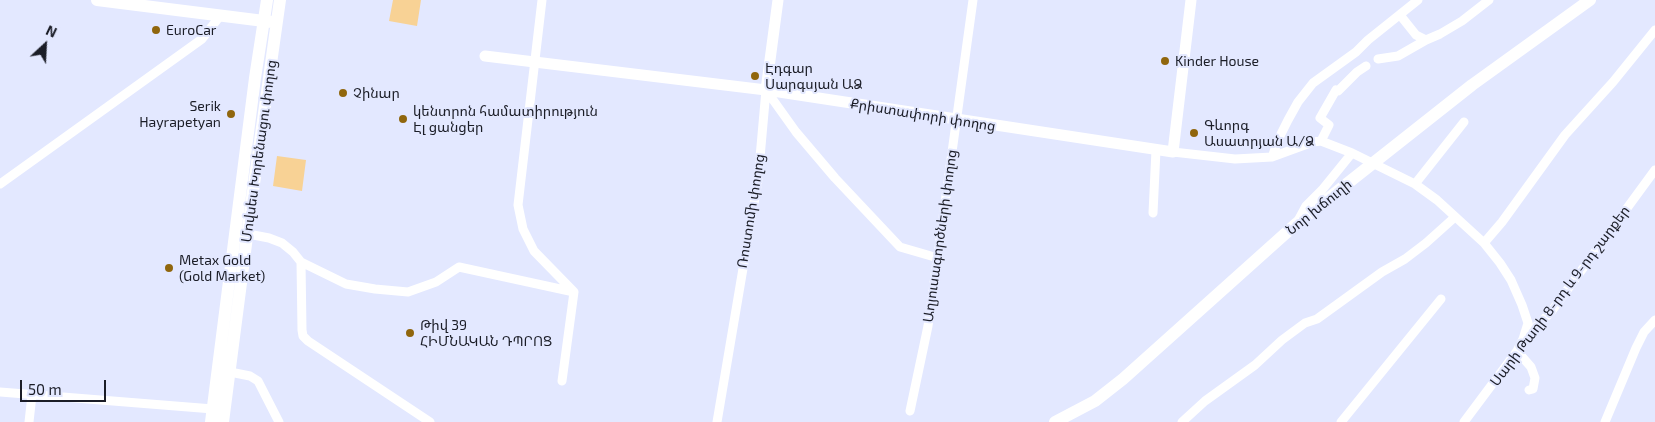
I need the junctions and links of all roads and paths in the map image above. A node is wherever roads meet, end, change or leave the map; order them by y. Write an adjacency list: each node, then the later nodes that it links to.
1 (97, 0): 12 (main road)
2 (267, 0): 13 (main road, Մովսես Խորենացու փողոց)
3 (280, 0): 14 (main road, Մովսես Խորենացու փողոց)
4 (542, 0): 19 (street)
5 (778, 0): 21 (street, Ռոստոմի փողոց)
6 (973, 0): 22 (street, Աղյուսագործների փողոց)
7 (1191, 0): 26 (street)
8 (1418, 0): 11 (street)
9 (1489, 0): 16 (street)
10 (1590, 0): 34 (main road, Նոր խճուղի)
11 (1400, 14): 16 (street); 28 (street)
12 (220, 16): 13 (main road); 30 (street)
13 (264, 21): 14 (main road); 35 (main road, Մովսես Խորենացու փողոց)
14 (277, 22): 35 (main road, Մովսես Խորենացու փողոց)
15 (1655, 30): 36 (street)
16 (1426, 40): 18 (street)
17 (485, 56): 19 (street, Քրիստափորի փողոց)
18 (1378, 59)
19 (534, 62): 21 (street, Քրիստափորի փողոց); 39 (street)
20 (1366, 66): 24 (street)
21 (766, 90): 22 (street, Քրիստափորի փողոց); 37 (street); 55 (street, Ռոստոմի փողոց)
22 (956, 120): 25 (street, Քրիստափորի փողոց); 37 (street, Աղյուսագործների փողոց)
23 (1464, 122): 31 (street)
24 (1321, 141): 27 (street); 28 (street, Քրիստափորի փողոց)
25 (1156, 150): 26 (street, Քրիստափորի փողոց); 32 (street)
26 (1172, 152): 28 (street, Քրիստափորի փողոց)
27 (1352, 153): 31 (street); 34 (street)
28 (1272, 158)
29 (1655, 170): 42 (street, Սարի Թաղի 8-րդ և 9-րդ շարքեր)
30 (0, 184)
31 (1415, 184): 33 (street)
32 (1152, 213)
33 (1455, 217): 36 (street); 57 (street)
34 (1296, 224): 56 (main road, Նոր խճուղի)
35 (241, 232): 38 (street); 44 (main road, Մովսես Խորենացու փողոց)
36 (1484, 243): 42 (street)
37 (938, 258): 49 (street, Աղյուսագործների փողոց)
38 (301, 262): 39 (street); 54 (street)
39 (574, 292): 45 (street)
40 (1441, 299): 58 (street)
41 (1655, 320): 60 (street)
42 (1523, 339): 43 (street, Սարի Թաղի 8-րդ և 9-րդ շարքեր)
43 (1517, 351): 46 (street); 59 (street, Սարի Թաղի 8-րդ և 9-րդ շարքեր)
44 (224, 371): 50 (main road, Մովսես Խորենացու փողոց); 52 (main road, Մովսես Խորենացու փողոց); 53 (street)
45 (562, 381)
46 (1528, 390)
47 (0, 392): 48 (street)
48 (32, 395): 50 (street); 51 (street)
49 (910, 411)
50 (212, 416)
51 (29, 422)
52 (223, 422)
53 (279, 422)
54 (430, 422)
55 (717, 422)
56 (1055, 422)
57 (1182, 422)
58 (1341, 422)
59 (1464, 422)
60 (1605, 422)

